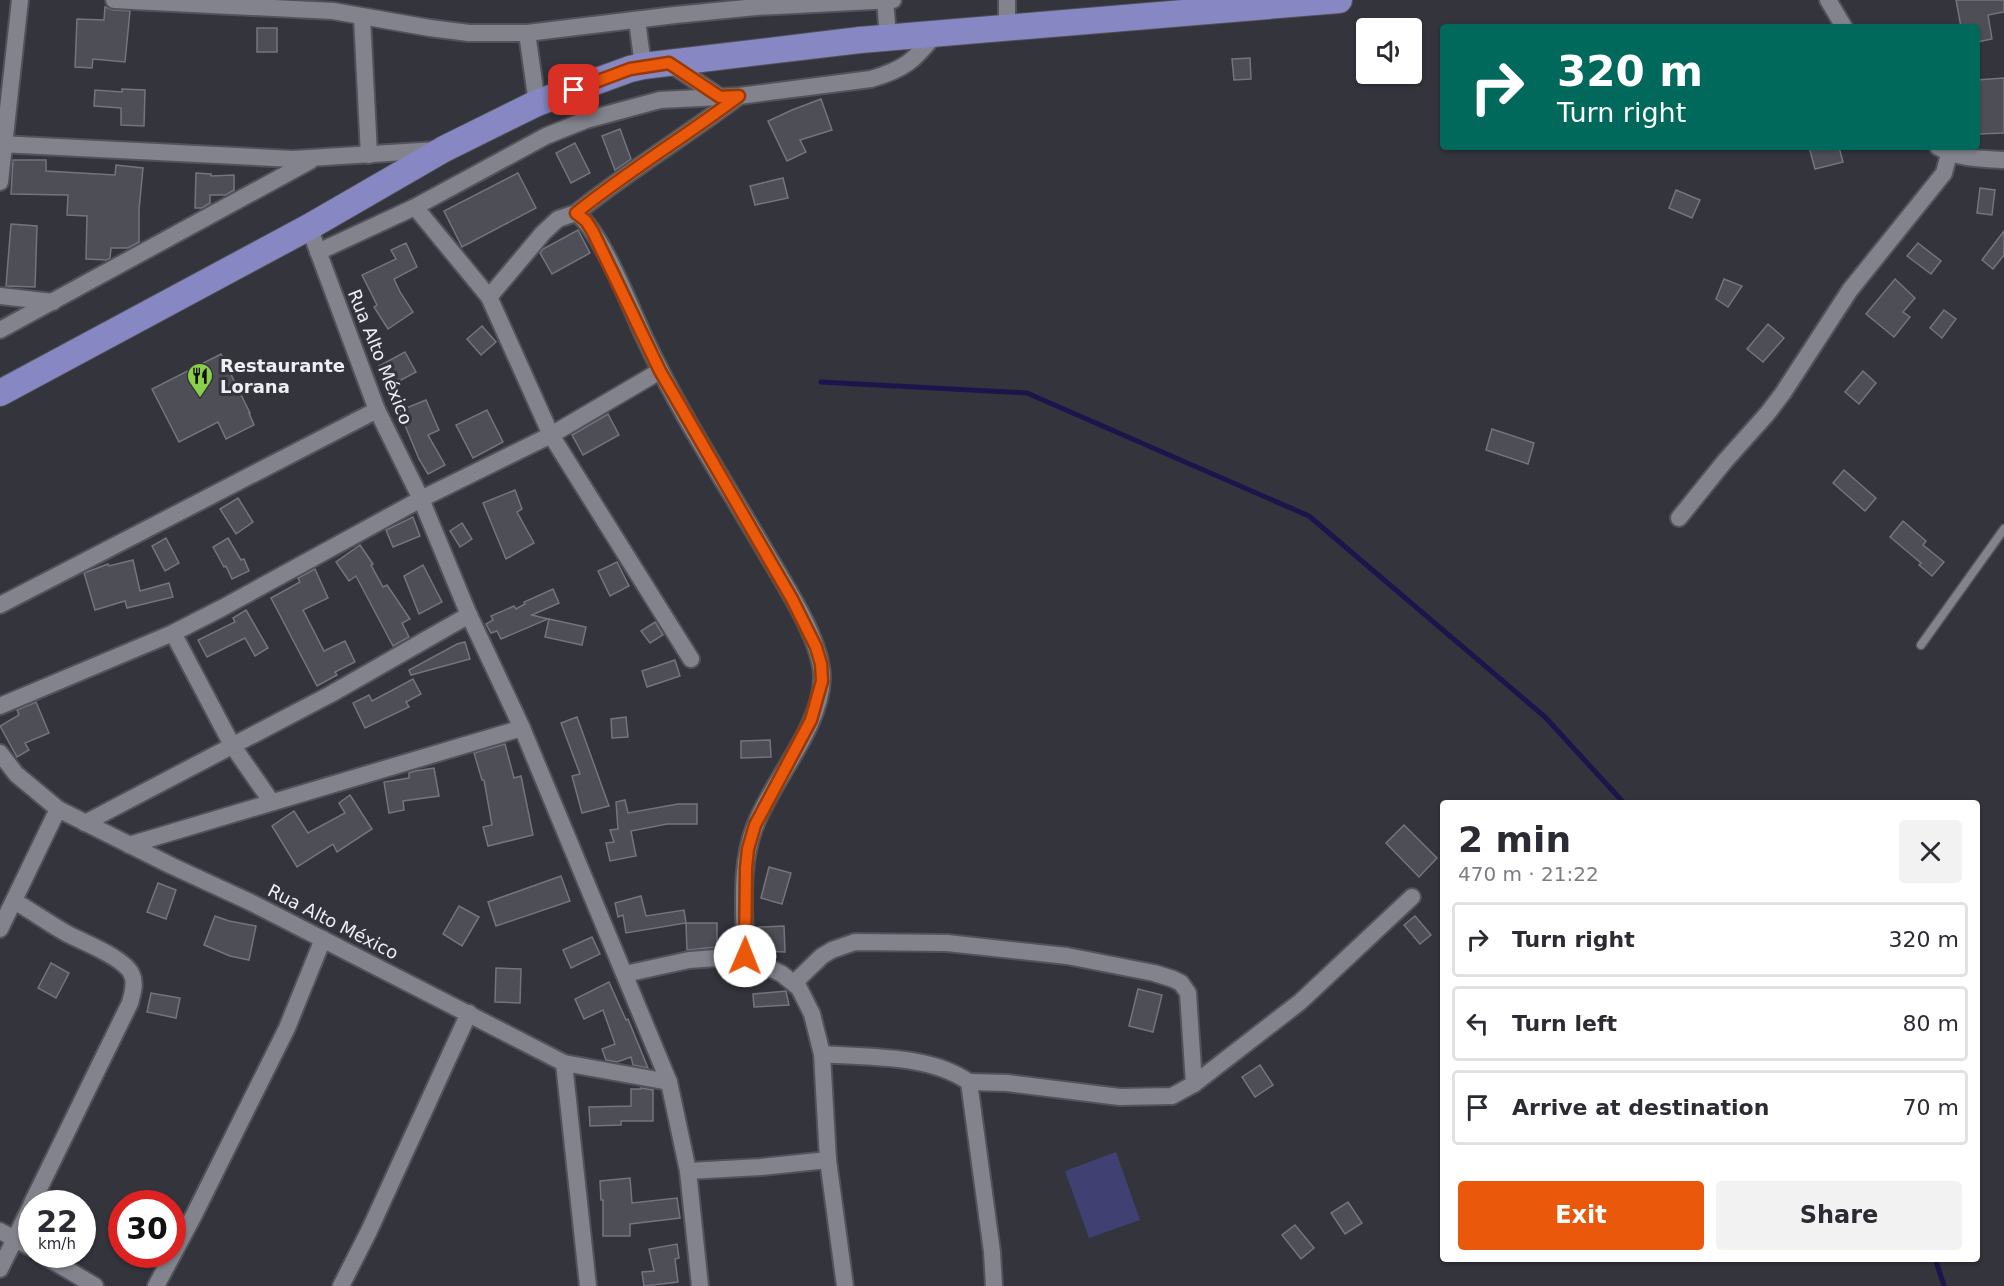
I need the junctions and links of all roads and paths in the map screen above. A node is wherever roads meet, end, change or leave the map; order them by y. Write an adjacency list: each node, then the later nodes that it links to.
1 (20, 0): 22 (street)
2 (114, 0): 9 (street)
3 (885, 0): 4 (street); 11 (street); 16 (street)
4 (893, 0)
5 (1007, 0): 13 (street)
6 (1339, 0): 8 (main road)
7 (1828, 0): 12 (street)
8 (1248, 4): 13 (main road)
9 (332, 5): 10 (street)
10 (362, 17): 14 (street); 25 (street)
11 (637, 20): 14 (street); 18 (street)
12 (1842, 24)
13 (1007, 28): 15 (main road)
14 (527, 33): 21 (street)
15 (936, 33): 16 (main road); 19 (street)
16 (888, 37): 17 (main road)
17 (669, 63): 18 (main road); 20 (street)
18 (643, 66): 21 (main road)
19 (739, 96): 20 (street); 30 (street)
20 (720, 97): 29 (street)
21 (537, 104): 23 (main road)
22 (2, 144): 26 (street); 28 (street)
23 (444, 149): 25 (street); 31 (main road)
24 (1944, 150): 27 (street); 42 (street)
25 (369, 155): 26 (street)
26 (314, 159): 35 (street)
27 (2004, 160)
28 (0, 182)
29 (415, 207): 32 (street); 34 (street)
30 (576, 213): 34 (street); 37 (street)
31 (309, 227): 32 (street, Rua Alto México); 38 (main road)
32 (318, 252): 39 (street, Rua Alto México)
33 (0, 296): 35 (street)
34 (489, 297): 40 (street)
35 (54, 302): 36 (street)
36 (0, 330)
37 (660, 371): 40 (street); 61 (street)
38 (0, 393)
39 (376, 410): 41 (street, Rua Alto México); 44 (street)
40 (551, 435): 41 (street); 48 (street)
41 (421, 499): 45 (street, Rua Alto México); 46 (street)
42 (1679, 518)
43 (2004, 529): 47 (lane)
44 (0, 605)
45 (469, 615): 50 (street, Rua Alto México); 51 (street)
46 (172, 633): 49 (street); 51 (street)
47 (1921, 645)
48 (692, 659)
49 (0, 706)
50 (522, 728): 53 (street); 62 (street, Rua Alto México)
51 (232, 745): 53 (street); 55 (street)
52 (0, 753): 54 (street, Rua Alto México)
53 (271, 801): 56 (street)
54 (58, 810): 55 (street, Rua Alto México); 58 (street)
55 (85, 823): 56 (street, Rua Alto México)
56 (129, 844): 60 (street, Rua Alto México)
57 (1412, 897): 69 (street)
58 (15, 901): 59 (street); 72 (street)
59 (0, 929)
60 (323, 939): 64 (street, Rua Alto México); 78 (street)
61 (745, 956): 62 (street); 63 (street)
62 (625, 974): 67 (street, Rua Alto México)
63 (794, 983): 65 (street); 69 (street)
64 (469, 1013): 66 (street, Rua Alto México); 79 (street)
65 (822, 1054): 68 (street); 70 (street)
66 (564, 1063): 67 (street, Rua Alto México); 80 (street)
67 (669, 1082): 71 (street, Rua Alto México)
68 (969, 1082): 69 (street); 83 (street)
69 (1194, 1084)
70 (828, 1160): 71 (street); 82 (street)
71 (688, 1171): 81 (street, Rua Alto México)
72 (38, 1190)
73 (18, 1221): 74 (street)
74 (7, 1235): 76 (street)
75 (65, 1268): 77 (street)
76 (0, 1269)
77 (95, 1286)
78 (156, 1286)
79 (341, 1286)
80 (588, 1286)
81 (700, 1286)
82 (845, 1286)
83 (994, 1286)

